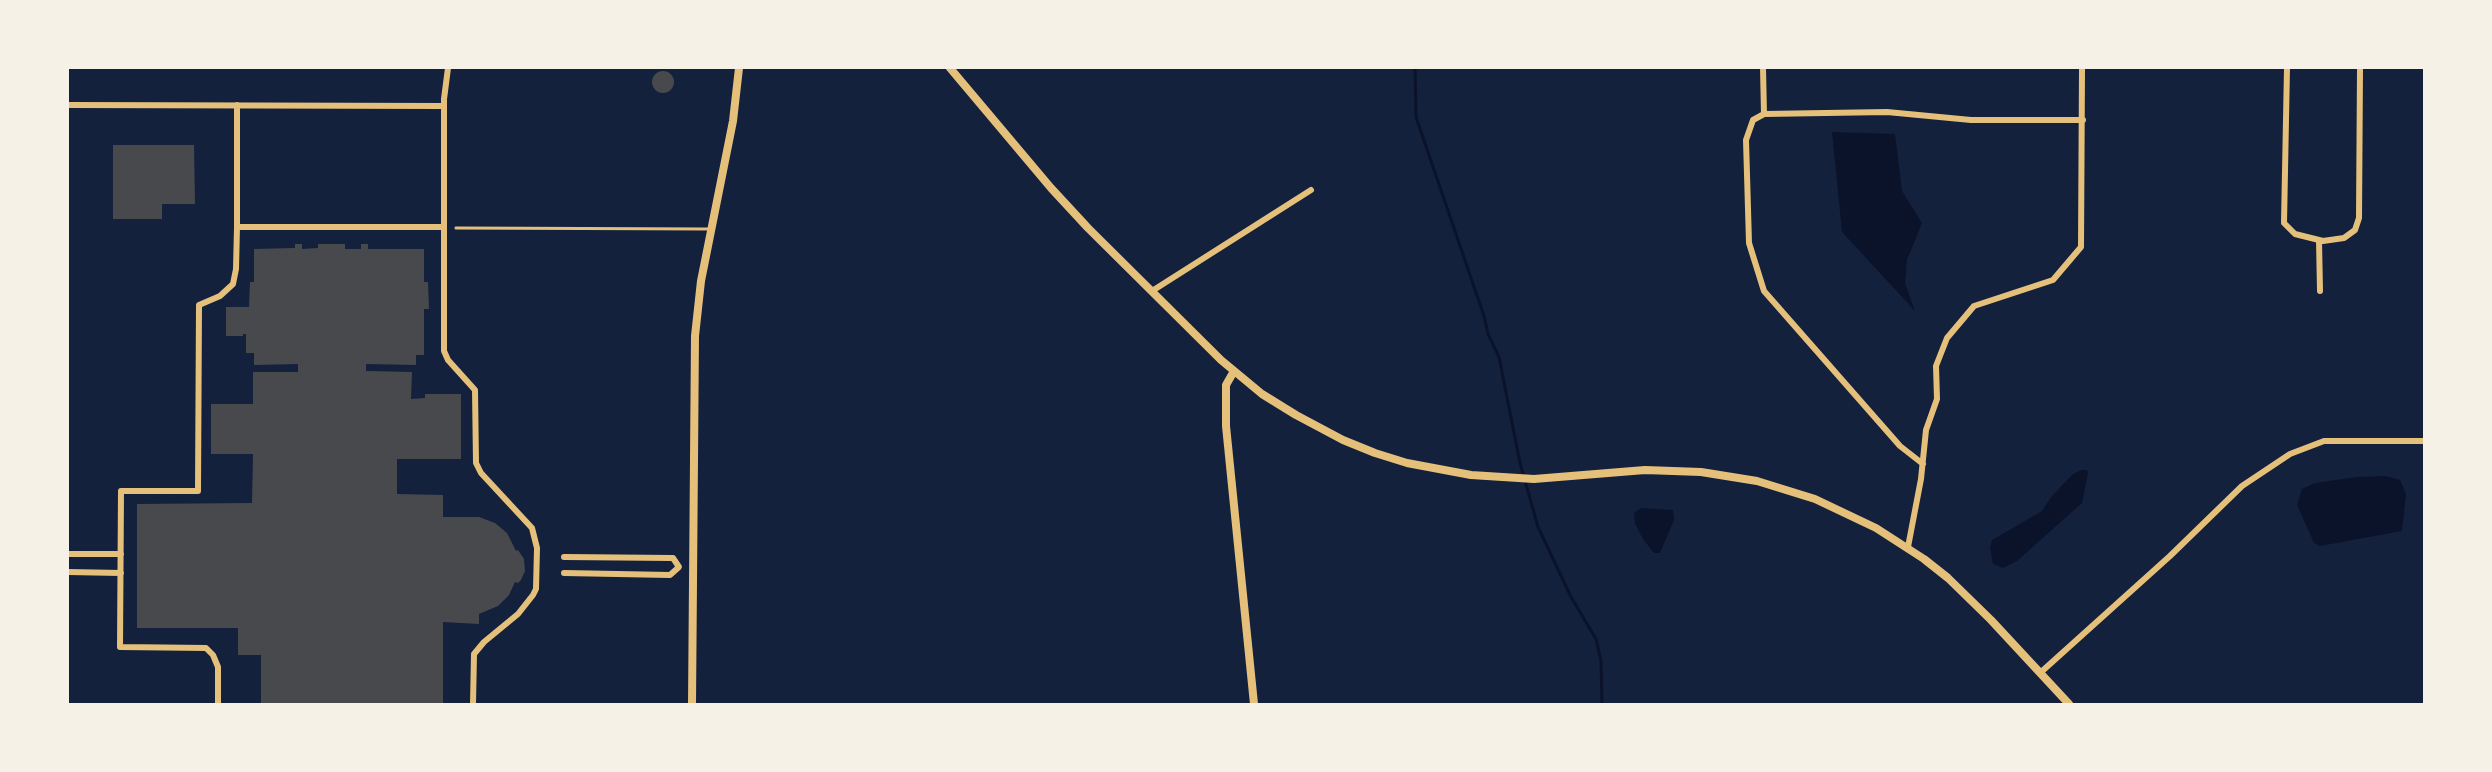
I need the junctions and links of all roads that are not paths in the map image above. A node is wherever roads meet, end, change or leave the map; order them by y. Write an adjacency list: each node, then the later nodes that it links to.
1 (448, 68): 10 (street)
2 (740, 68): 17 (street)
3 (950, 68): 19 (street)
4 (1763, 68): 11 (street)
5 (2082, 68): 12 (street)
6 (2287, 68): 18 (street)
7 (2360, 68): 18 (street)
8 (68, 105): 9 (street)
9 (237, 105): 10 (street); 14 (street)
10 (444, 106): 15 (street)
11 (1764, 114): 12 (street); 23 (street)
12 (2083, 120): 23 (street)
13 (1311, 190): 19 (street)
14 (237, 227): 15 (street); 26 (street)
15 (444, 227): 35 (street)
16 (456, 228): 17 (lane)
17 (711, 229): 28 (street)
18 (2319, 240): 20 (street)
19 (1152, 291): 21 (street)
20 (2320, 291)
21 (1234, 371): 24 (street); 37 (street)
22 (2424, 441): 33 (street)
23 (1923, 464): 24 (street)
24 (1908, 548): 33 (street)
25 (68, 554): 26 (street)
26 (121, 554): 31 (street)
27 (564, 557): 29 (street)
28 (693, 566): 29 (street); 36 (street)
29 (679, 567): 32 (street)
30 (68, 572): 31 (street)
31 (121, 573): 34 (street)
32 (564, 573)
33 (2040, 673): 38 (street)
34 (218, 705)
35 (473, 705)
36 (692, 705)
37 (1254, 705)
38 (2069, 705)

